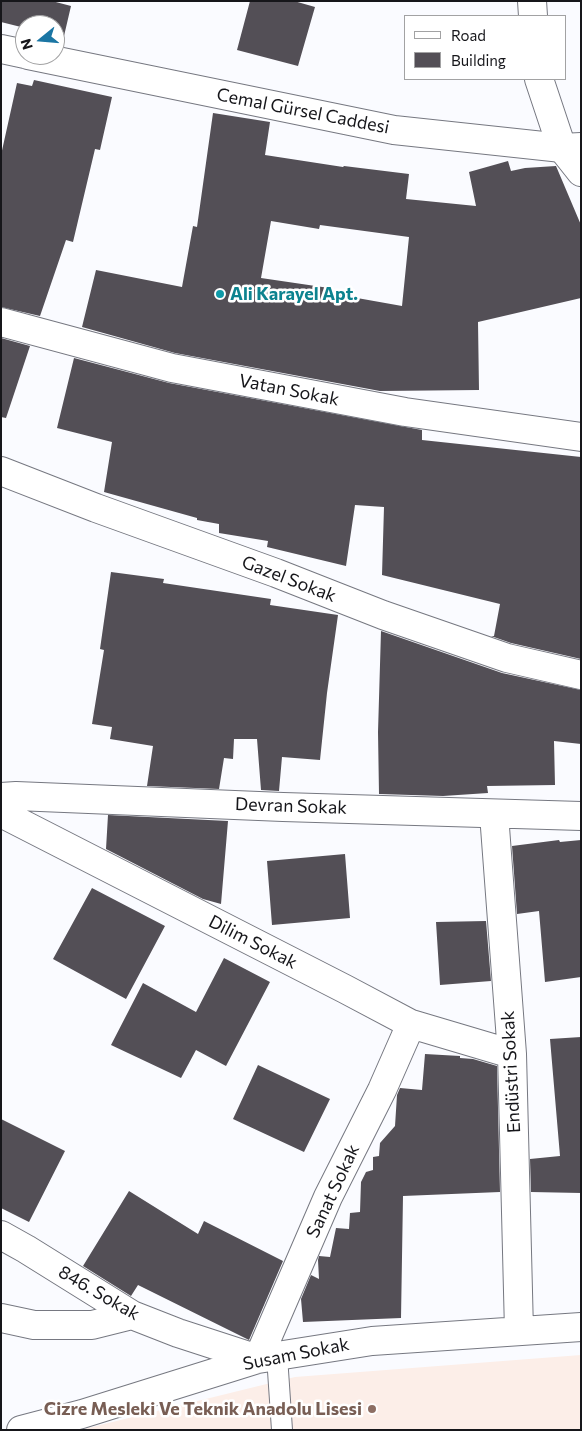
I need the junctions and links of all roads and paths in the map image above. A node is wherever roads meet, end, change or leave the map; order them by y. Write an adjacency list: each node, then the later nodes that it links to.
1 (532, 1): 2 (street)
2 (533, 15)
3 (1, 50): 4 (street, Cemal Gürsel Caddesi)
4 (15, 53)
5 (65, 63): 7 (street, Cemal Gürsel Caddesi)
6 (539, 80): 7 (street)
7 (572, 147): 8 (street)
8 (581, 172)
9 (1, 322): 10 (street, Vatan Sokak)
10 (581, 437)
11 (1, 471): 12 (street, Gazel Sokak)
12 (581, 675)
13 (1, 797): 15 (street, Devran Sokak)
14 (1, 813): 17 (street, Dilim Sokak)
15 (494, 814): 16 (street, Devran Sokak); 18 (street, Endüstri Sokak)
16 (581, 816)
17 (411, 1024): 18 (street, Dilim Sokak); 24 (street, Sanat Sokak)
18 (512, 1054): 23 (street, Endüstri Sokak)
19 (1, 1235): 20 (street, 846. Sokak)
20 (132, 1315): 21 (street); 24 (street, 846. Sokak)
21 (1, 1318)
22 (581, 1327): 23 (street, Susam Sokak)
23 (519, 1331): 24 (street, Susam Sokak)
24 (268, 1357): 25 (street, Susam Sokak); 26 (lane)
25 (21, 1430)
26 (282, 1430)

